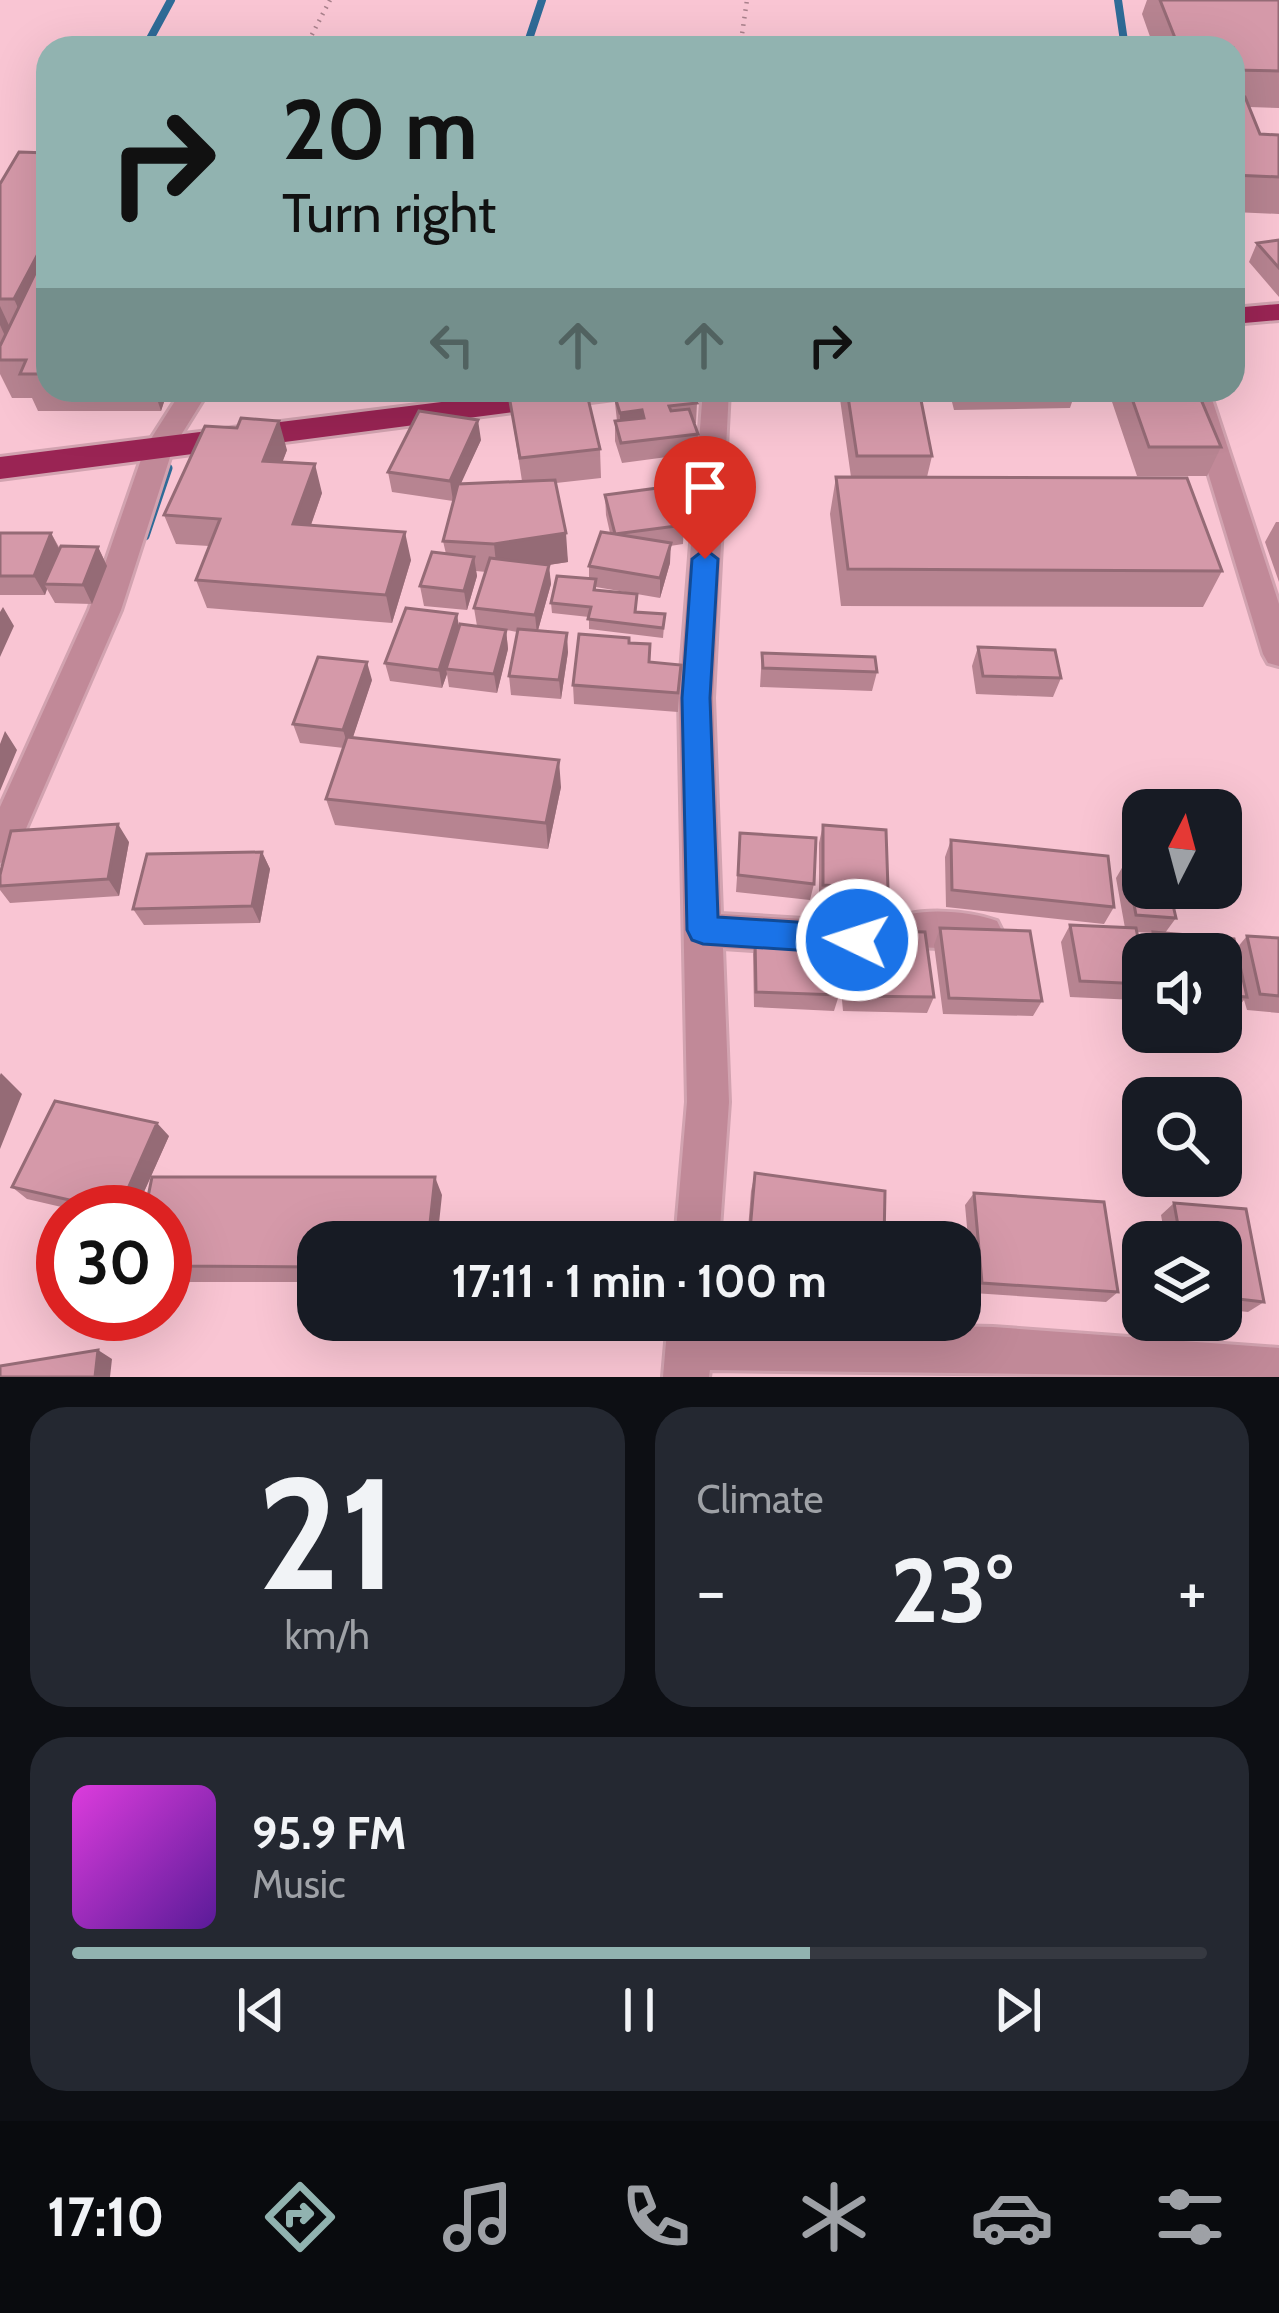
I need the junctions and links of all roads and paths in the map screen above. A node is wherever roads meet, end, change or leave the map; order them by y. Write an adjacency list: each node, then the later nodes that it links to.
1 (330, 0): 3 (path)
2 (747, 0): 4 (path)
3 (311, 36)
4 (742, 36)
5 (1279, 311): 6 (highway)
6 (1245, 315)
7 (188, 402): 11 (street)
8 (520, 402): 11 (highway)
9 (715, 402): 15 (street)
10 (1200, 402): 13 (street)
11 (159, 448): 12 (highway); 14 (street)
12 (0, 467)
13 (1279, 654)
14 (0, 848)
15 (703, 930): 16 (street); 17 (street)
16 (998, 934)
17 (699, 1221)
18 (688, 1348): 19 (street)
19 (1279, 1371)

